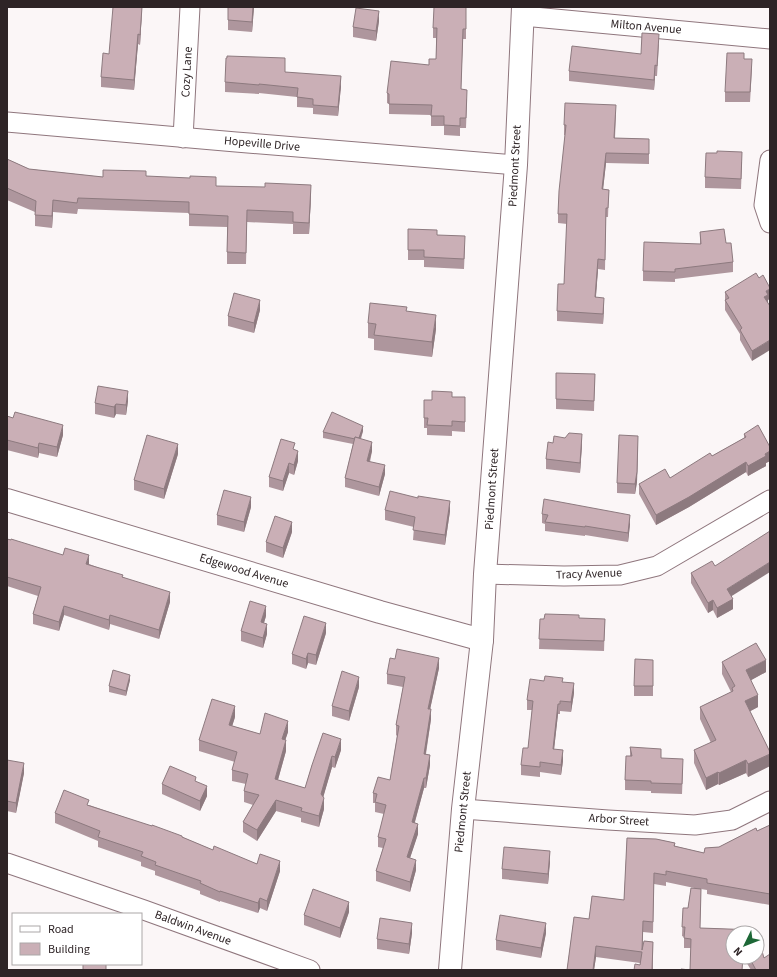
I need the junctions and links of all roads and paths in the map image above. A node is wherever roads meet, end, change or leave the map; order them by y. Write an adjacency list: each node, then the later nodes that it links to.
1 (190, 7): 5 (street, Cozy Lane)
2 (523, 11): 3 (street, Milton Avenue); 7 (street, Piedmont Street)
3 (770, 39)
4 (7, 122): 5 (street, Hopeville Drive)
5 (183, 138): 7 (street, Hopeville Drive)
6 (770, 160): 8 (street)
7 (516, 165): 11 (street, Piedmont Street)
8 (770, 223)
9 (7, 500): 12 (street, Edgewood Avenue)
10 (770, 500): 11 (street, Tracy Avenue)
11 (485, 574): 12 (street, Piedmont Street)
12 (482, 640): 14 (street, Piedmont Street)
13 (770, 801): 14 (street, Arbor Street)
14 (463, 809): 17 (street, Piedmont Street)
15 (7, 863): 16 (street, Baldwin Avenue)
16 (310, 970)
17 (450, 970)

